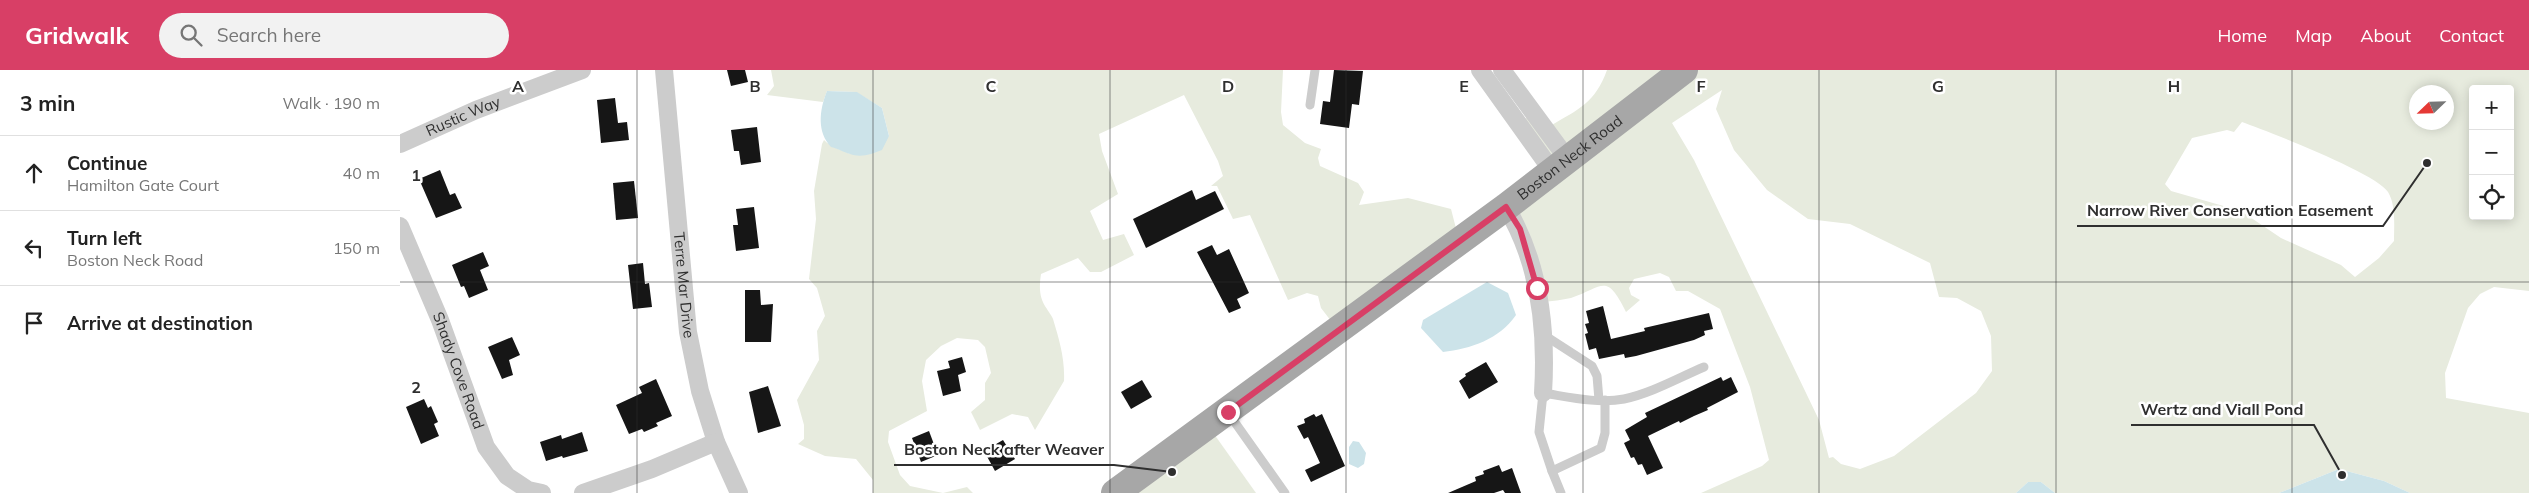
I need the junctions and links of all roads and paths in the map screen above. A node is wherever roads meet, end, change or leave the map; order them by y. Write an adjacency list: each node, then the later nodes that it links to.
1 (582, 70): 10 (street, Rustic Way)
2 (664, 70): 19 (street, Terre Mar Drive)
3 (1314, 70): 7 (lane)
4 (1480, 70): 9 (street)
5 (1502, 70): 8 (street)
6 (1684, 70): 11 (main road, Boston Neck Road)
7 (1310, 105)
8 (1533, 112): 9 (street); 11 (street)
9 (1518, 123): 11 (street)
10 (400, 144)
11 (1561, 166): 12 (main road, Boston Neck Road)
12 (1506, 207): 14 (street); 18 (main road, Boston Neck Road)
13 (400, 226): 22 (street, Shady Cove Road)
14 (1543, 335): 16 (street); 17 (lane)
15 (1704, 367): 17 (lane)
16 (1543, 392): 17 (lane); 20 (lane)
17 (1602, 400): 20 (lane)
18 (1228, 412): 21 (main road, Boston Neck Road); 26 (lane)
19 (716, 442): 23 (street); 24 (street, Terre Mar Drive)
20 (1552, 471): 27 (lane)
21 (1140, 484): 25 (main road, Boston Neck Road)
22 (542, 493)
23 (582, 493)
24 (739, 493)
25 (1116, 493)
26 (1285, 493)
27 (1561, 493)

